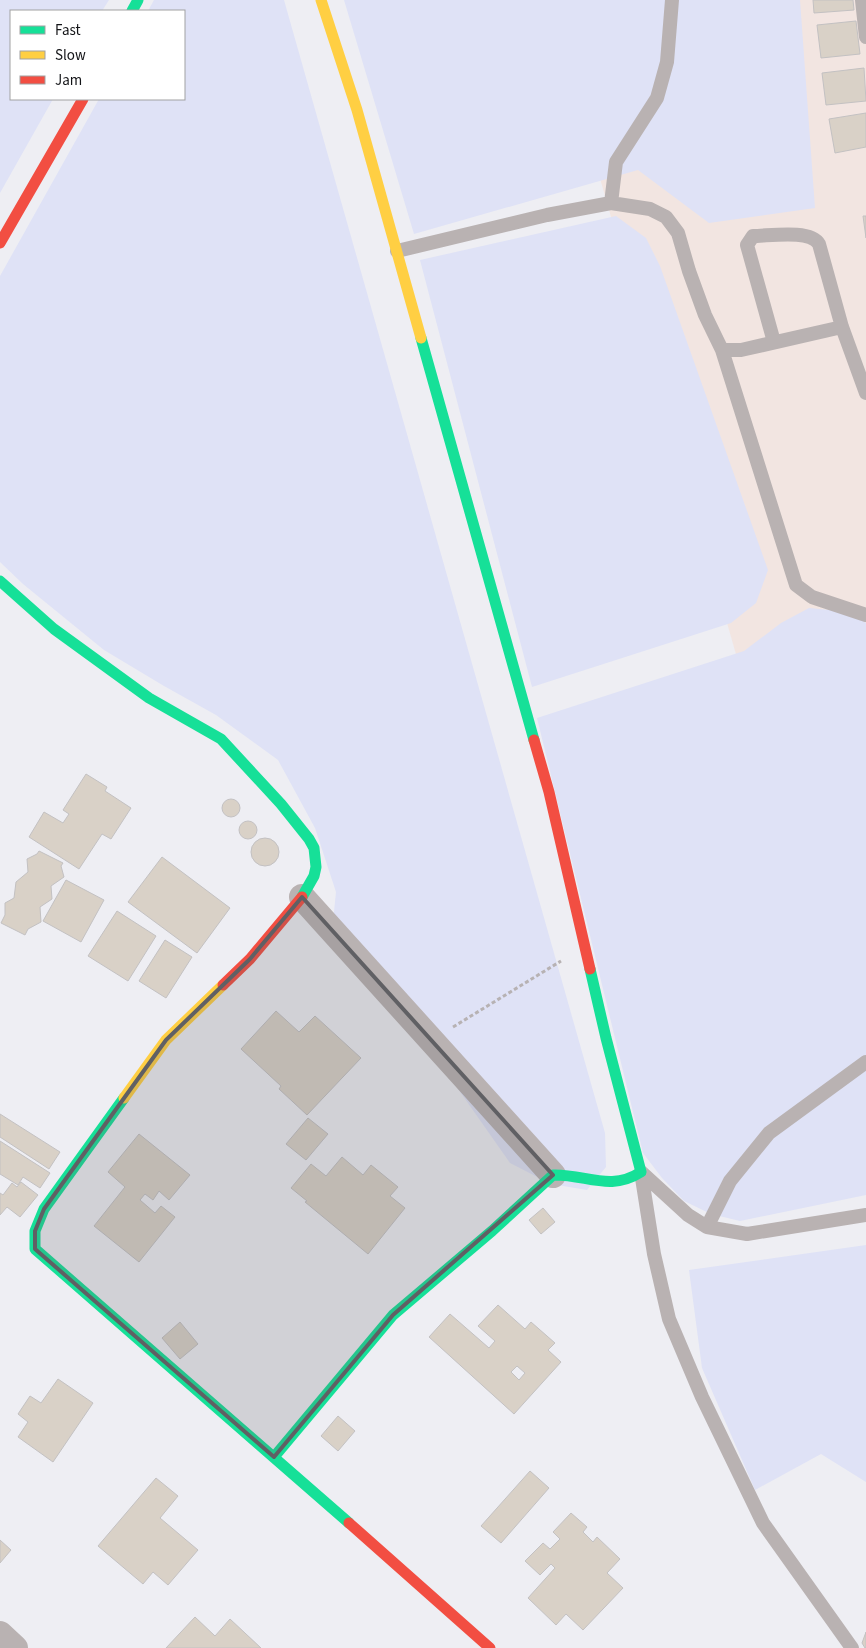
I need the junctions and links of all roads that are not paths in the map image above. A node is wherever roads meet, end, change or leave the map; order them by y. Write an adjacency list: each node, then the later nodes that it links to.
1 (321, 0): 8 (street)
2 (672, 0): 6 (lane)
3 (862, 0): 4 (lane)
4 (866, 37)
5 (82, 100): 7 (street)
6 (611, 203): 8 (lane); 11 (lane)
7 (0, 243)
8 (397, 251): 17 (street)
9 (842, 326): 10 (lane); 10 (lane); 12 (lane)
10 (774, 342): 11 (lane)
11 (722, 350): 14 (lane)
12 (866, 393)
13 (0, 581): 15 (street)
14 (866, 615)
15 (302, 897): 18 (street); 21 (street)
16 (866, 1062): 20 (lane)
17 (641, 1172): 18 (street); 20 (lane); 25 (lane)
18 (553, 1175): 21 (street)
19 (866, 1215): 20 (lane)
20 (707, 1228)
21 (274, 1457): 24 (street)
22 (0, 1634): 23 (street)
23 (15, 1648)
24 (490, 1648)
25 (852, 1648)

